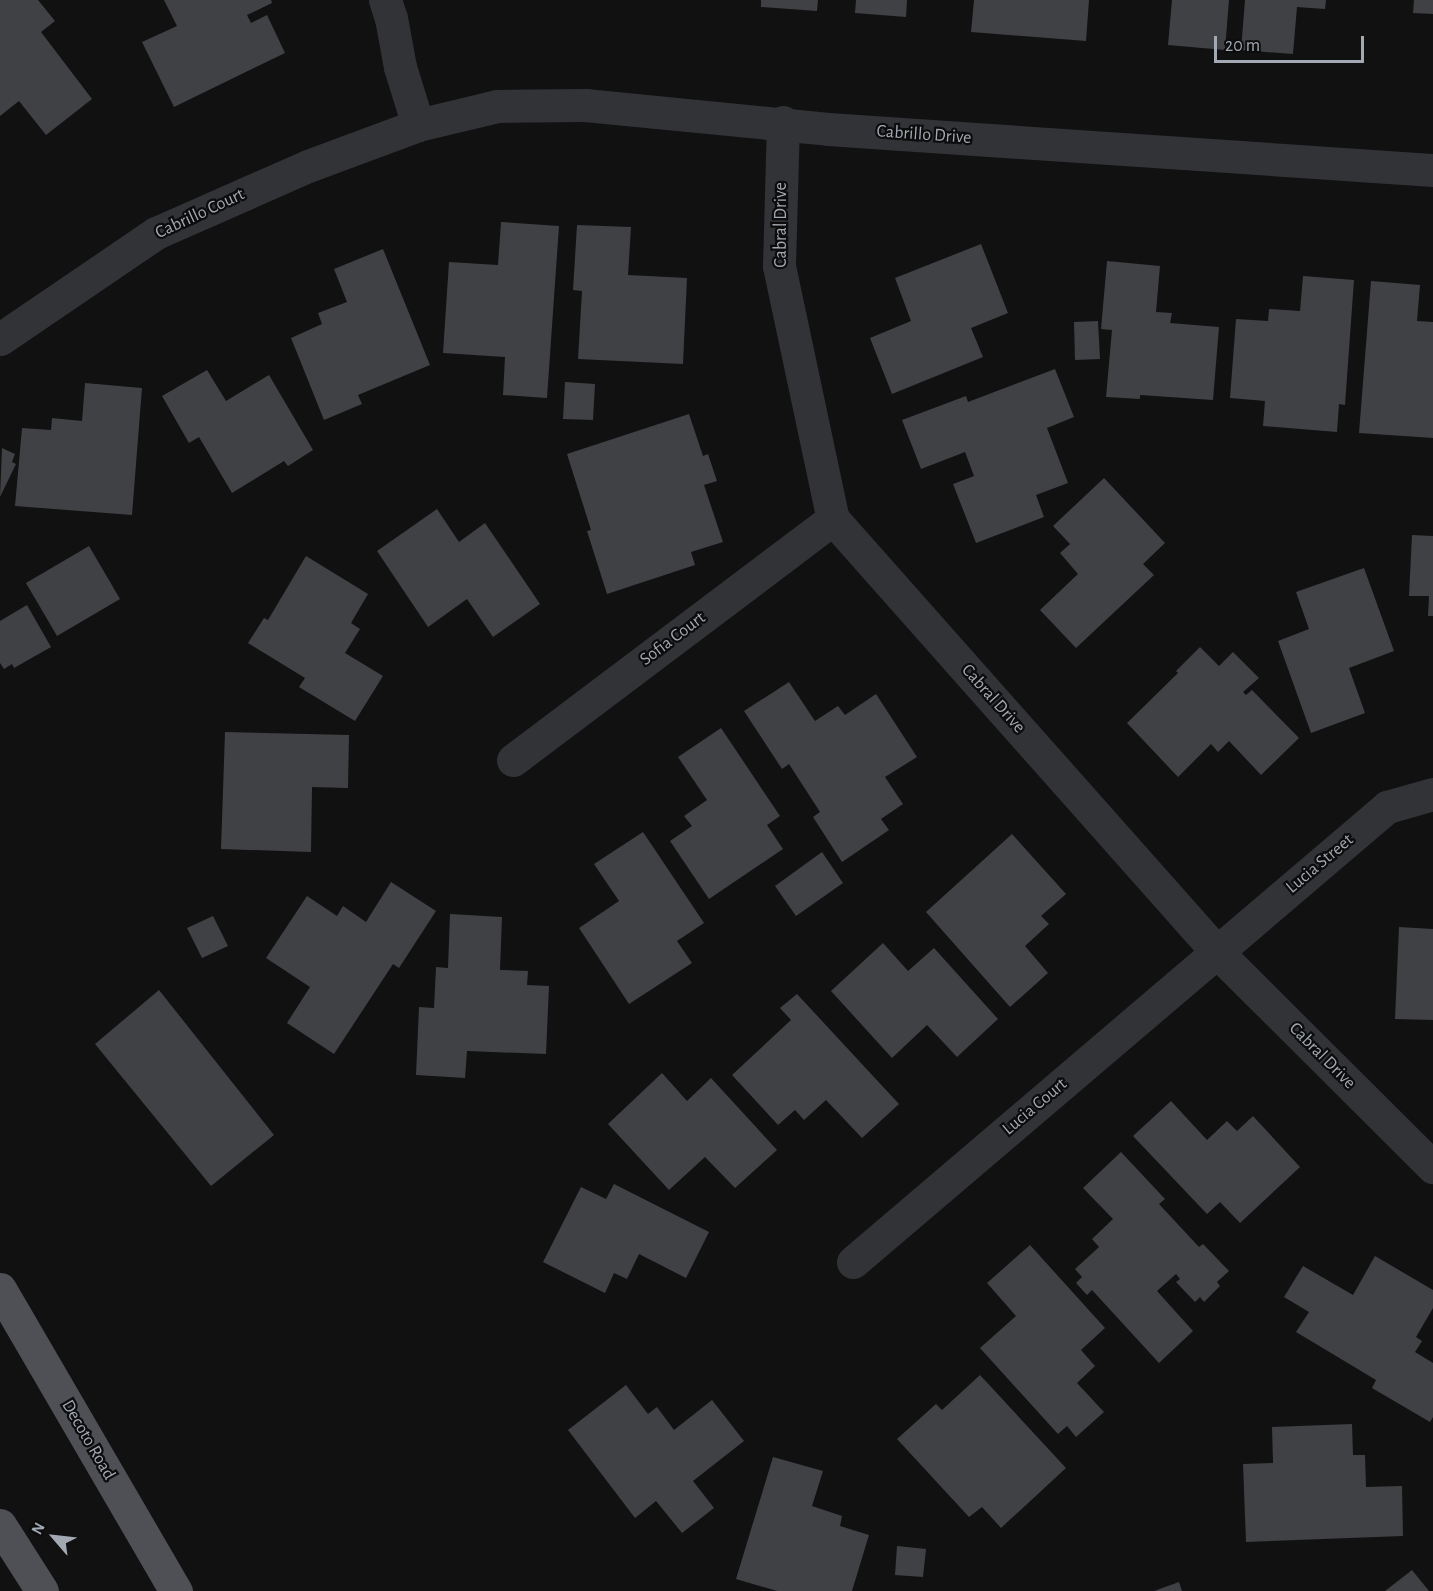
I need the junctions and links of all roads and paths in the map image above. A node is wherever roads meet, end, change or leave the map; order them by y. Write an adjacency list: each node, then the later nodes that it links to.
1 (385, 0): 3 (street)
2 (783, 122): 3 (street, Cabrillo Drive); 4 (street, Cabrillo Drive); 6 (street, Cabral Drive)
3 (418, 125): 5 (street, Cabrillo Court)
4 (1433, 170)
5 (0, 339)
6 (833, 519): 7 (street, Sofia Court); 9 (street, Cabral Drive)
7 (513, 760)
8 (1433, 794): 9 (street, Lucia Street)
9 (1217, 952): 10 (street, Cabral Drive); 11 (street, Lucia Court)
10 (1433, 1167)
11 (853, 1262)
12 (0, 1289): 15 (main road, Decoto Road)
13 (0, 1525): 14 (main road)
14 (42, 1591)
15 (176, 1591)

